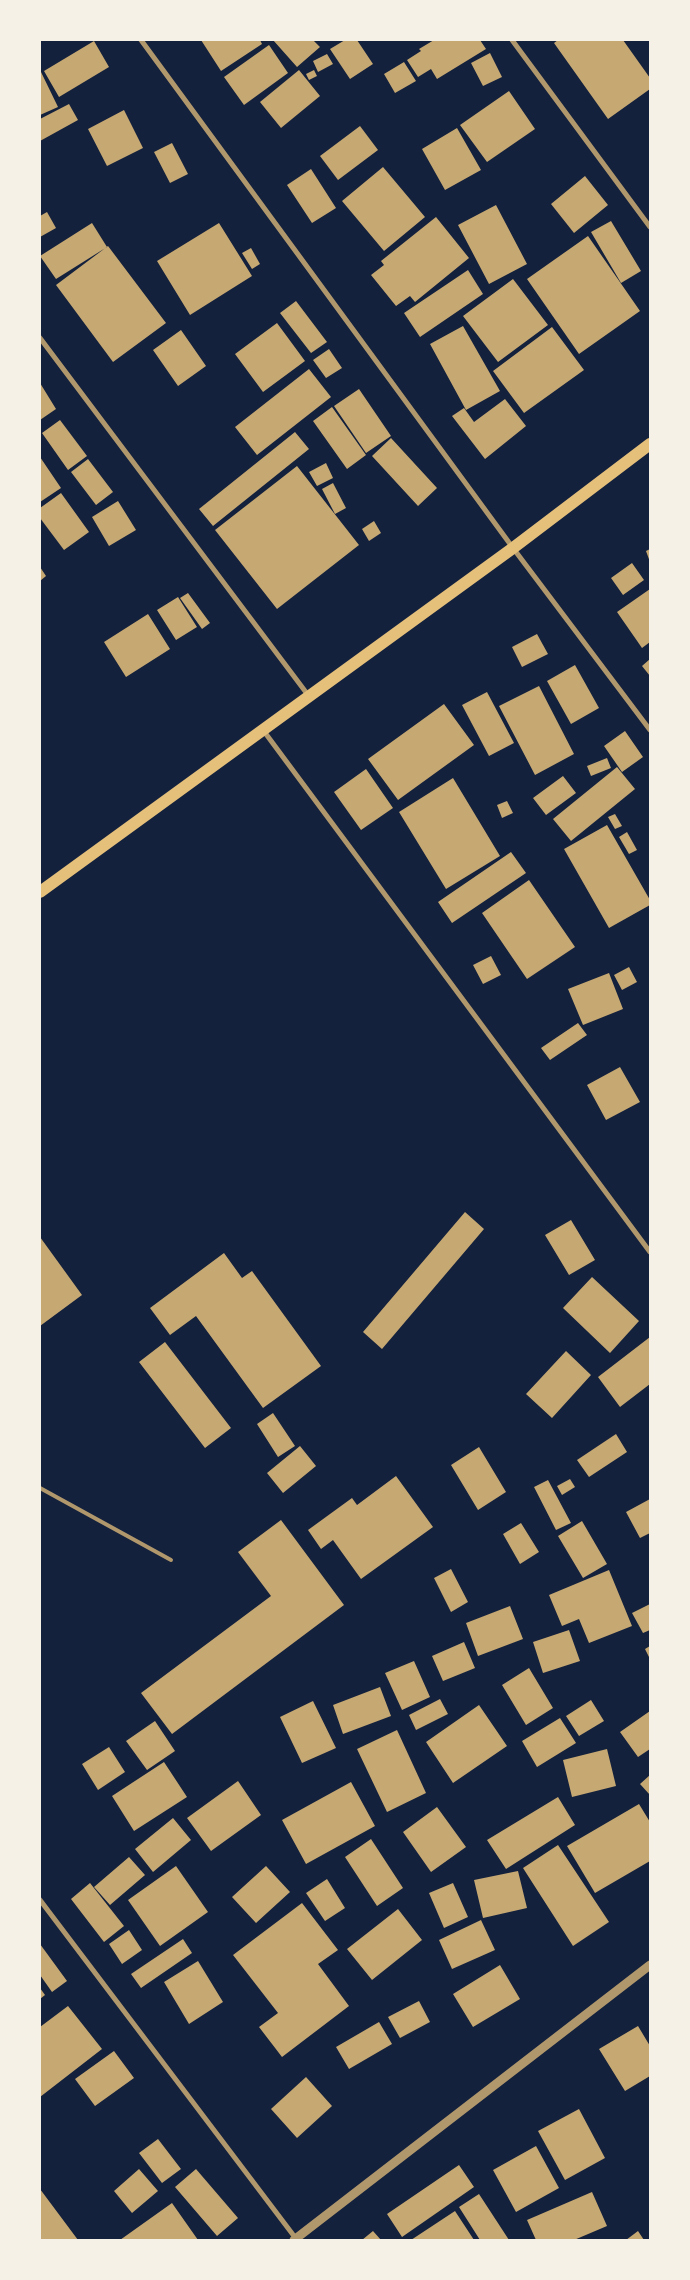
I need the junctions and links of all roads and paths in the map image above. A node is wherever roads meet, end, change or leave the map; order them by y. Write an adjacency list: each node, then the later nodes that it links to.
1 (141, 40): 6 (street)
2 (512, 40): 3 (street)
3 (650, 226)
4 (40, 338): 7 (street)
5 (650, 444): 6 (main road)
6 (513, 548): 7 (main road); 9 (street)
7 (308, 695): 8 (main road)
8 (263, 730): 10 (main road); 11 (street)
9 (650, 730)
10 (40, 892)
11 (650, 1252)
12 (40, 1488): 13 (lane)
13 (171, 1560)
14 (40, 1900): 16 (street)
15 (650, 1965): 16 (street)
16 (296, 2239)

